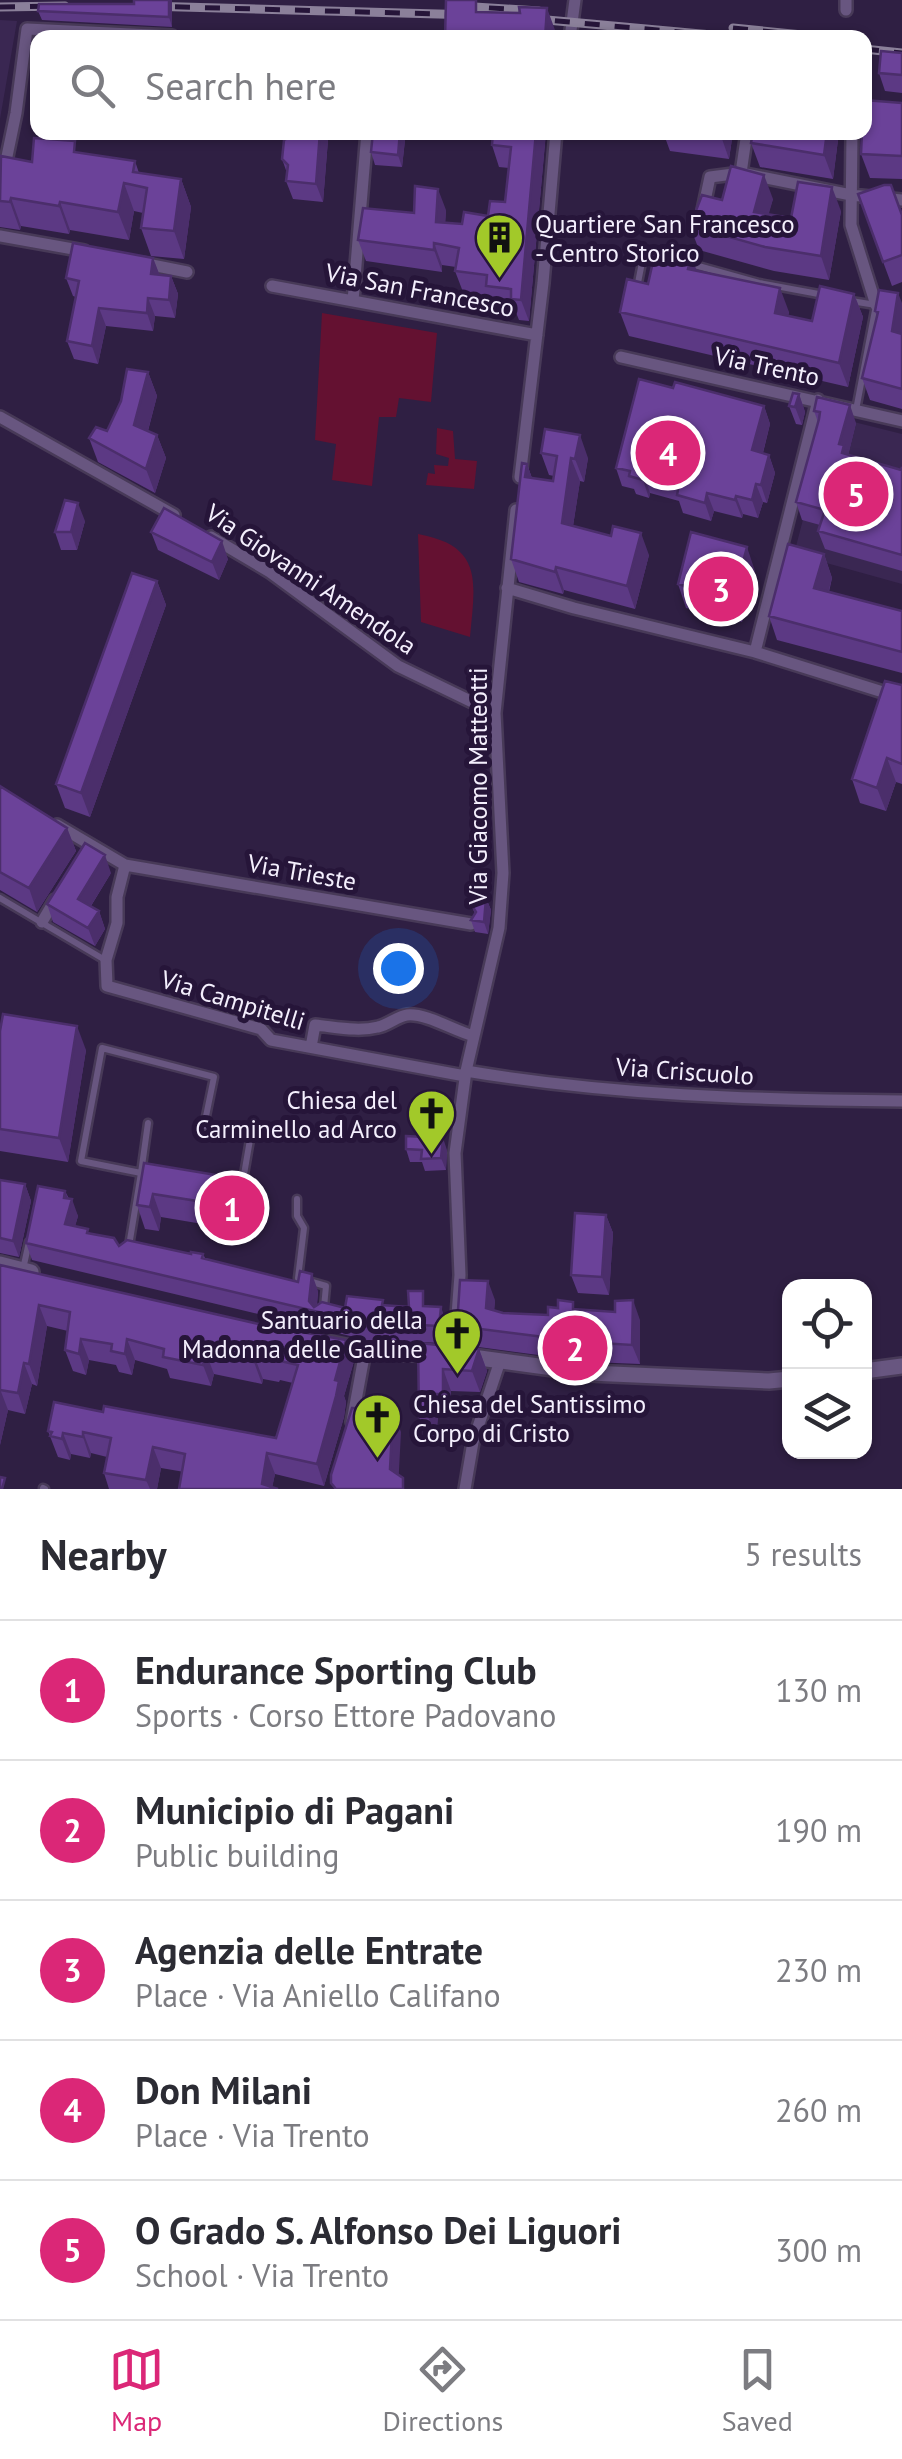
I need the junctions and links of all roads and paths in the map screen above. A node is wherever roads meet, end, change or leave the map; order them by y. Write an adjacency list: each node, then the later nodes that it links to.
1 (574, 0): 3 (street)
2 (48, 30): 9 (street)
3 (571, 30)
4 (366, 140): 21 (street)
5 (555, 140): 23 (street, Via San Francesco)
6 (746, 140): 8 (street)
7 (852, 140): 10 (street)
8 (740, 174): 10 (street); 12 (street)
9 (0, 190)
10 (850, 195): 11 (street); 22 (street)
11 (902, 200)
12 (700, 219)
13 (0, 236): 14 (street)
14 (100, 254)
15 (663, 257): 20 (lane)
16 (134, 261): 18 (street)
17 (682, 262): 22 (lane)
18 (187, 272)
19 (272, 286): 21 (street, Via San Francesco)
20 (636, 294)
21 (352, 301): 23 (street, Via San Francesco)
22 (876, 305): 26 (lane)
23 (536, 335): 31 (street, Via Giacomo Matteotti)
24 (621, 358): 25 (street, Via Trento)
25 (818, 400): 26 (street, Via Trento); 32 (street)
26 (856, 410): 28 (street, Via Trento)
27 (0, 417): 29 (street, Via Giovanni Amendola)
28 (902, 421)
29 (186, 522)
30 (202, 531): 34 (street, Via Giovanni Amendola)
31 (507, 588): 32 (street); 34 (street, Via Giacomo Matteotti)
32 (755, 652): 33 (street)
33 (902, 698)
34 (495, 714): 44 (street, Via Giacomo Matteotti)
35 (42, 816): 36 (street, Via Trieste)
36 (90, 844): 37 (street); 38 (street, Via Trieste)
37 (81, 860)
38 (125, 865): 42 (street, Via Trieste); 43 (street)
39 (61, 891): 41 (street)
40 (0, 898): 41 (lane)
41 (42, 922): 43 (lane)
42 (471, 924)
43 (106, 960): 45 (street, Via Campitelli)
44 (474, 1036): 45 (street); 46 (street, Via Giacomo Matteotti)
45 (311, 1047): 46 (street, Via Campitelli)
46 (465, 1074): 47 (street, Via Criscuolo); 61 (street, Via Giacomo Matteotti)
47 (902, 1100)
48 (148, 1124): 49 (lane)
49 (140, 1173): 50 (lane); 51 (lane); 54 (lane)
50 (158, 1176)
51 (225, 1187)
52 (298, 1199): 58 (lane)
53 (32, 1230): 56 (lane)
54 (127, 1257)
55 (0, 1264): 56 (street)
56 (23, 1270): 57 (street)
57 (55, 1278)
58 (322, 1318)
59 (318, 1341): 60 (street)
60 (364, 1350): 61 (street); 66 (street)
61 (454, 1355): 62 (street)
62 (500, 1361): 65 (street); 67 (street)
63 (902, 1366): 64 (street)
64 (872, 1370)
65 (782, 1379)
66 (348, 1436)
67 (465, 1489)

